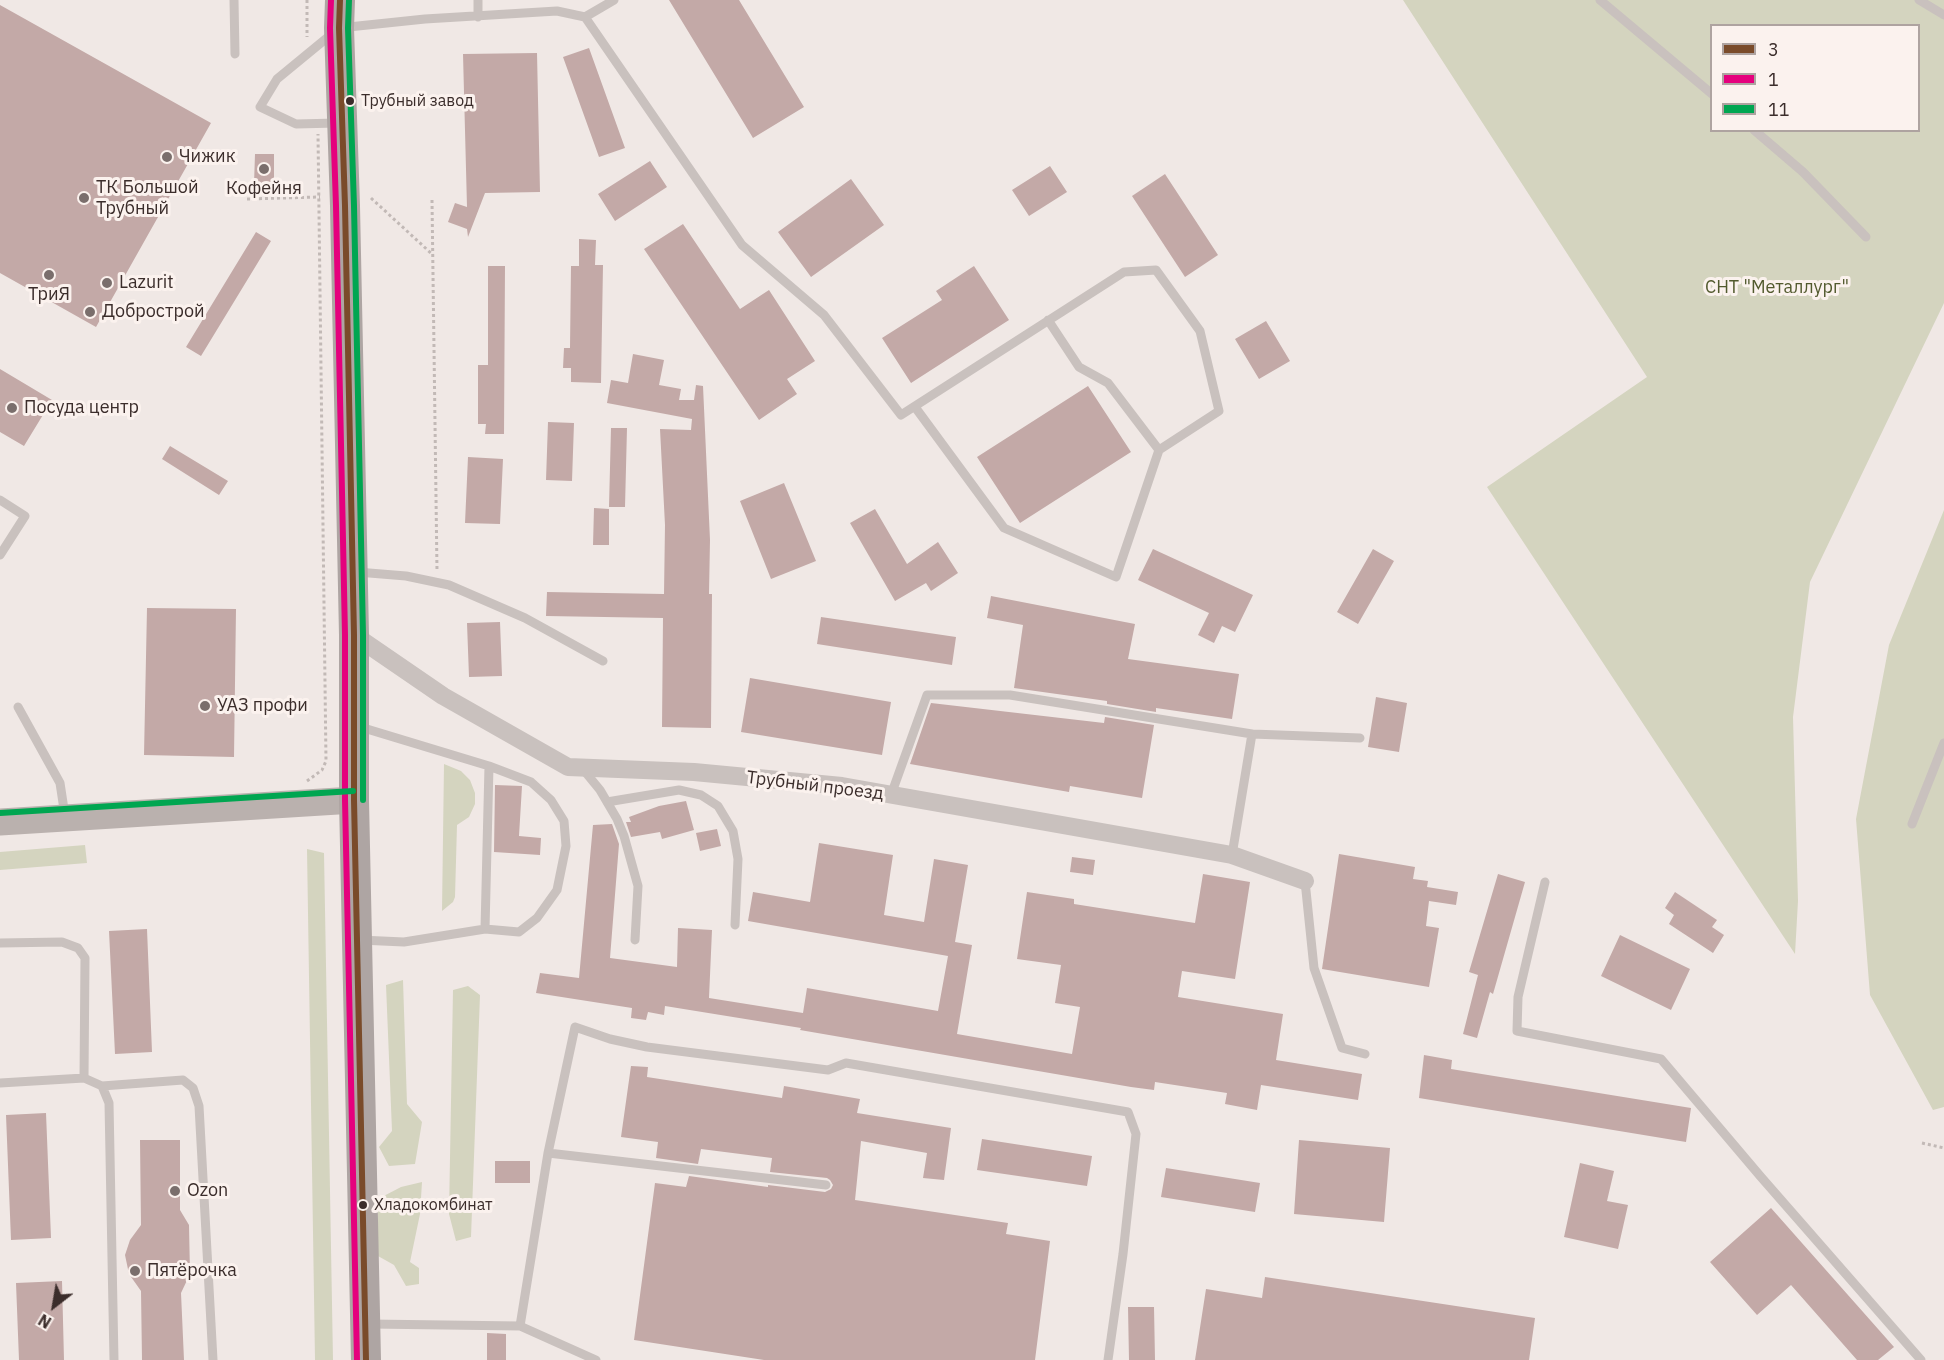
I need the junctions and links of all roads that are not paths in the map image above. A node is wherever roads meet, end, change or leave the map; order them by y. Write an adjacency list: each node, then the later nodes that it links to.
1 (234, 0): 10 (lane)
2 (478, 0): 8 (lane)
3 (614, 0): 9 (lane)
4 (1600, 0): 11 (lane)
5 (1919, 0): 7 (lane)
6 (339, 14): 8 (lane); 12 (main road); 12 (lane)
7 (1944, 15)
8 (478, 17): 9 (lane)
9 (585, 17): 16 (lane)
10 (236, 54)
11 (1710, 92)
12 (330, 124): 20 (main road)
13 (1756, 132): 14 (lane)
14 (1866, 237)
15 (1048, 320): 16 (lane); 17 (lane); 17 (lane)
16 (915, 406): 17 (lane)
17 (1159, 450)
18 (0, 500): 19 (lane)
19 (0, 555)
20 (352, 572): 21 (main road); 22 (lane)
21 (354, 635): 24 (main road); 29 (street, Трубный проезд)
22 (603, 661)
23 (18, 707): 33 (lane)
24 (355, 725): 28 (lane); 31 (main road)
25 (1252, 734): 26 (lane); 30 (lane); 36 (lane)
26 (1360, 738)
27 (1944, 743): 35 (lane)
28 (489, 766): 40 (lane); 40 (lane)
29 (582, 768): 30 (street, Трубный проезд); 32 (lane)
30 (891, 795): 36 (street, Трубный проезд)
31 (354, 800): 33 (street); 41 (main road)
32 (607, 802): 39 (lane); 42 (lane)
33 (65, 818): 34 (street)
34 (0, 822)
35 (1912, 824)
36 (1232, 855): 37 (street, Трубный проезд)
37 (1305, 881): 44 (lane)
38 (1545, 882): 57 (lane)
39 (735, 924)
40 (485, 929): 41 (lane)
41 (357, 940): 50 (main road)
42 (635, 940)
43 (0, 943): 45 (lane)
44 (1365, 1054)
45 (84, 1078): 46 (lane); 47 (lane)
46 (0, 1083)
47 (102, 1086): 52 (lane); 53 (lane)
48 (548, 1153): 49 (lane); 51 (lane); 56 (lane)
49 (826, 1185)
50 (364, 1324): 51 (lane); 54 (main road)
51 (520, 1326): 55 (lane)
52 (114, 1360)
53 (213, 1360)
54 (366, 1360)
55 (596, 1360)
56 (1108, 1360)
57 (1921, 1360)

